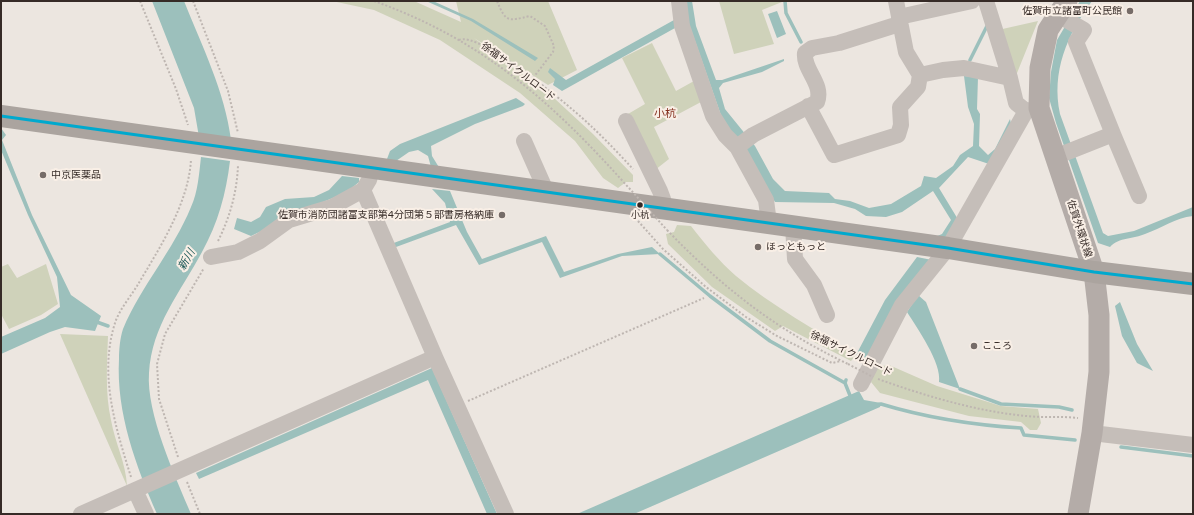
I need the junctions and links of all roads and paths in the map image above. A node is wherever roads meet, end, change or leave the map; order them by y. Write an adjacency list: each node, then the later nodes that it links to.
1 (140, 1): 21 (path)
2 (193, 1): 23 (path)
3 (374, 1): 11 (path, 徐福サイクルロード)
4 (497, 1): 13 (path)
5 (679, 1): 22 (street)
6 (896, 1): 10 (street)
7 (972, 1): 10 (street)
8 (986, 1): 14 (street)
9 (1067, 16): 16 (main road, 佐賀外環状線); 19 (street)
10 (899, 20): 12 (street); 15 (street)
11 (459, 40): 13 (path); 41 (path, 徐福サイクルロード, bridge)
12 (920, 75): 14 (street); 15 (street)
13 (533, 78): 26 (path)
14 (1010, 78): 16 (street)
15 (808, 106): 22 (street)
16 (1033, 110): 24 (main road, 佐賀外環状線); 34 (street)
17 (1, 116): 21 (highway)
18 (626, 121): 30 (street)
19 (1113, 134): 24 (street); 29 (street)
20 (524, 141): 28 (street)
21 (191, 144): 23 (highway); 47 (path)
22 (737, 147): 32 (street)
23 (240, 149): 25 (highway); 35 (path)
24 (1065, 153): 36 (main road, 佐賀外環状線)
25 (373, 167): 27 (street); 28 (highway)
26 (634, 169)
27 (363, 190): 35 (street); 40 (street)
28 (543, 191): 30 (highway)
29 (1139, 196)
30 (661, 208): 32 (highway)
31 (635, 217): 41 (path)
32 (769, 223): 33 (highway)
33 (794, 226): 34 (highway); 39 (street)
34 (948, 248): 36 (highway); 42 (street)
35 (211, 256): 46 (path)
36 (1094, 272): 37 (highway); 44 (main road, 佐賀外環状線)
37 (1193, 284)
38 (704, 298): 43 (path)
39 (826, 315)
40 (435, 357): 43 (street); 46 (street)
41 (841, 361): 42 (path, 徐福サイクルロード, bridge)
42 (867, 380): 44 (path, 徐福サイクルロード)
43 (458, 405): 51 (street)
44 (1087, 426): 45 (street); 52 (main road, 佐賀外環状線)
45 (1193, 445)
46 (182, 468): 47 (street); 50 (path)
47 (135, 490): 48 (street); 49 (street)
48 (81, 514)
49 (146, 514)
50 (200, 514)
51 (506, 514)
52 (1075, 514)

